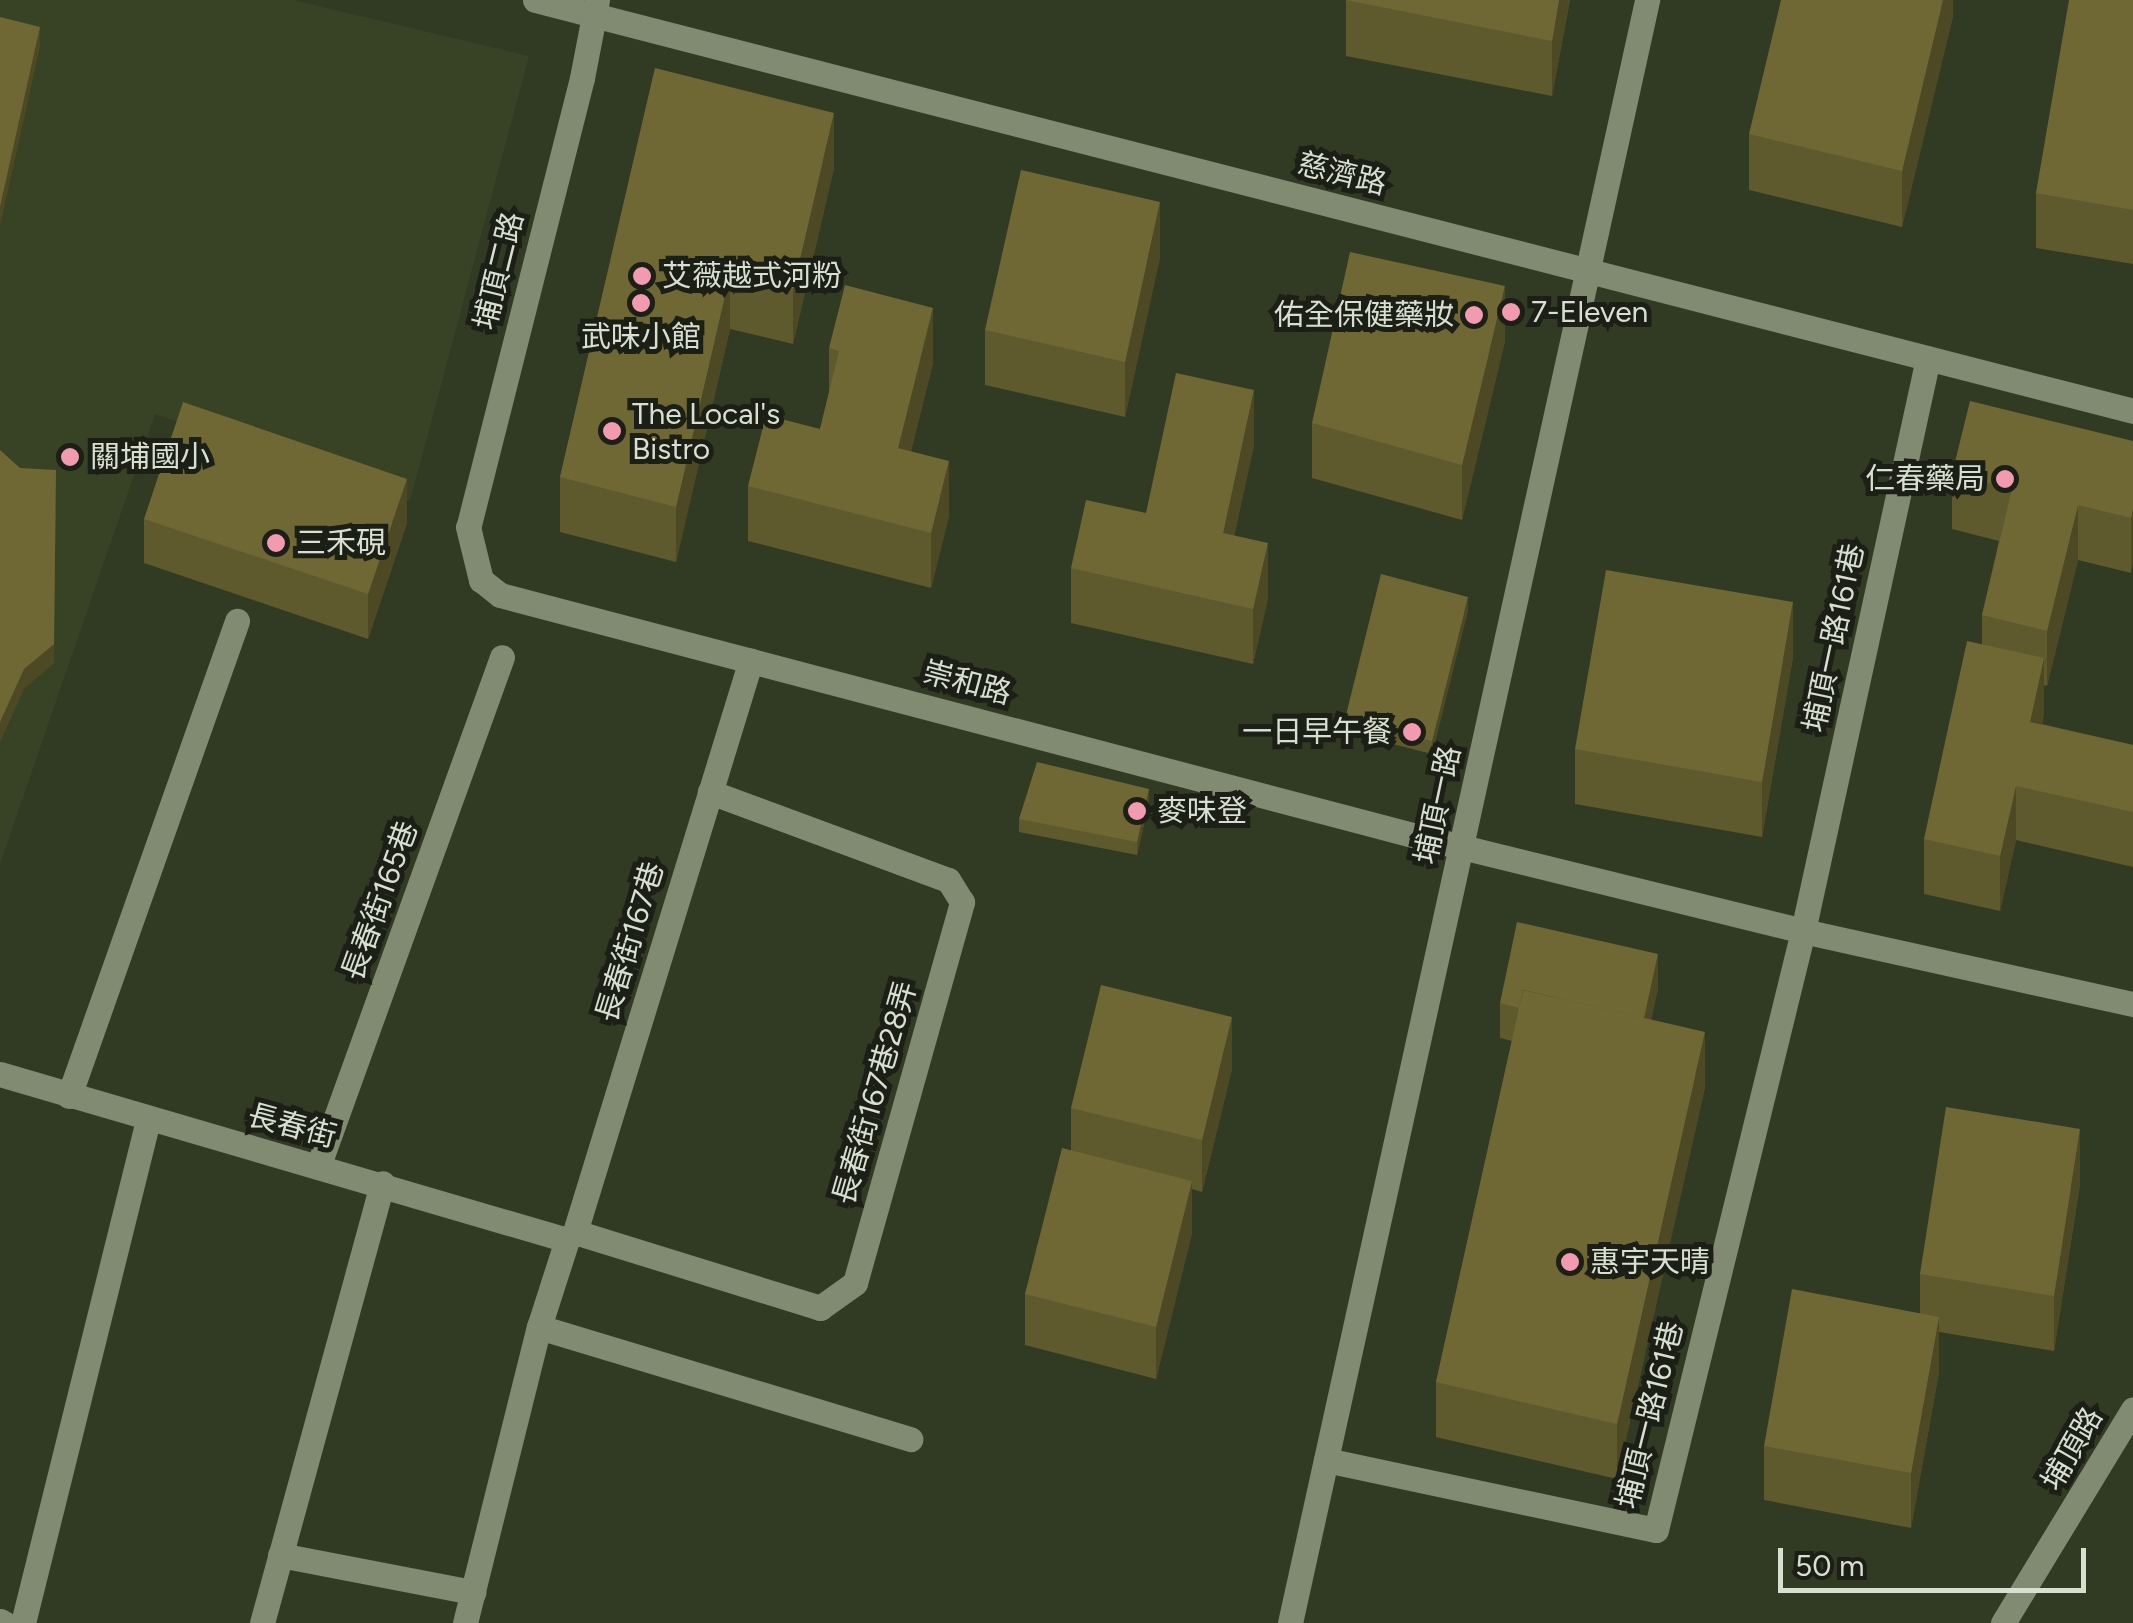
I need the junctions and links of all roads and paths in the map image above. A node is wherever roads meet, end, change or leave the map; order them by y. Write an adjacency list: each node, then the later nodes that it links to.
1 (535, 0): 3 (street, 慈濟路)
2 (1647, 0): 4 (street, 埔頂一路)
3 (595, 6): 4 (street, 慈濟路); 7 (street, 埔頂二路)
4 (1590, 270): 5 (street, 慈濟路); 12 (street, 埔頂一路)
5 (1928, 358): 6 (street, 慈濟路); 13 (street, 埔頂一路161巷)
6 (2133, 411)
7 (472, 558): 10 (street, 崇和路)
8 (237, 621): 16 (street)
9 (502, 657): 18 (street, 長春街165巷)
10 (751, 660): 11 (street, 長春街167巷); 12 (street, 崇和路)
11 (710, 792): 20 (street, 長春街167巷); 20 (street, 長春街167巷28弄)
12 (1463, 844): 13 (street); 24 (street, 埔頂一路)
13 (1804, 931): 14 (street); 24 (street, 埔頂一路161巷)
14 (2133, 1004)
15 (0, 1074): 16 (street, 長春街)
16 (69, 1096): 17 (street, 長春街)
17 (148, 1120): 18 (street, 長春街); 27 (street)
18 (318, 1167): 19 (street, 長春街)
19 (382, 1183): 20 (street, 長春街); 25 (street)
20 (571, 1236): 21 (street, 長春街167巷)
21 (539, 1327): 23 (street); 26 (street, 長春街167巷)
22 (2133, 1409): 31 (street, 埔頂路)
23 (910, 1439)
24 (1326, 1460): 30 (street, 埔頂一路)
25 (280, 1555): 26 (street); 28 (street)
26 (473, 1592): 29 (street, 長春街167巷)
27 (23, 1623)
28 (262, 1623)
29 (465, 1623)
30 (1290, 1623)
31 (2002, 1623)

